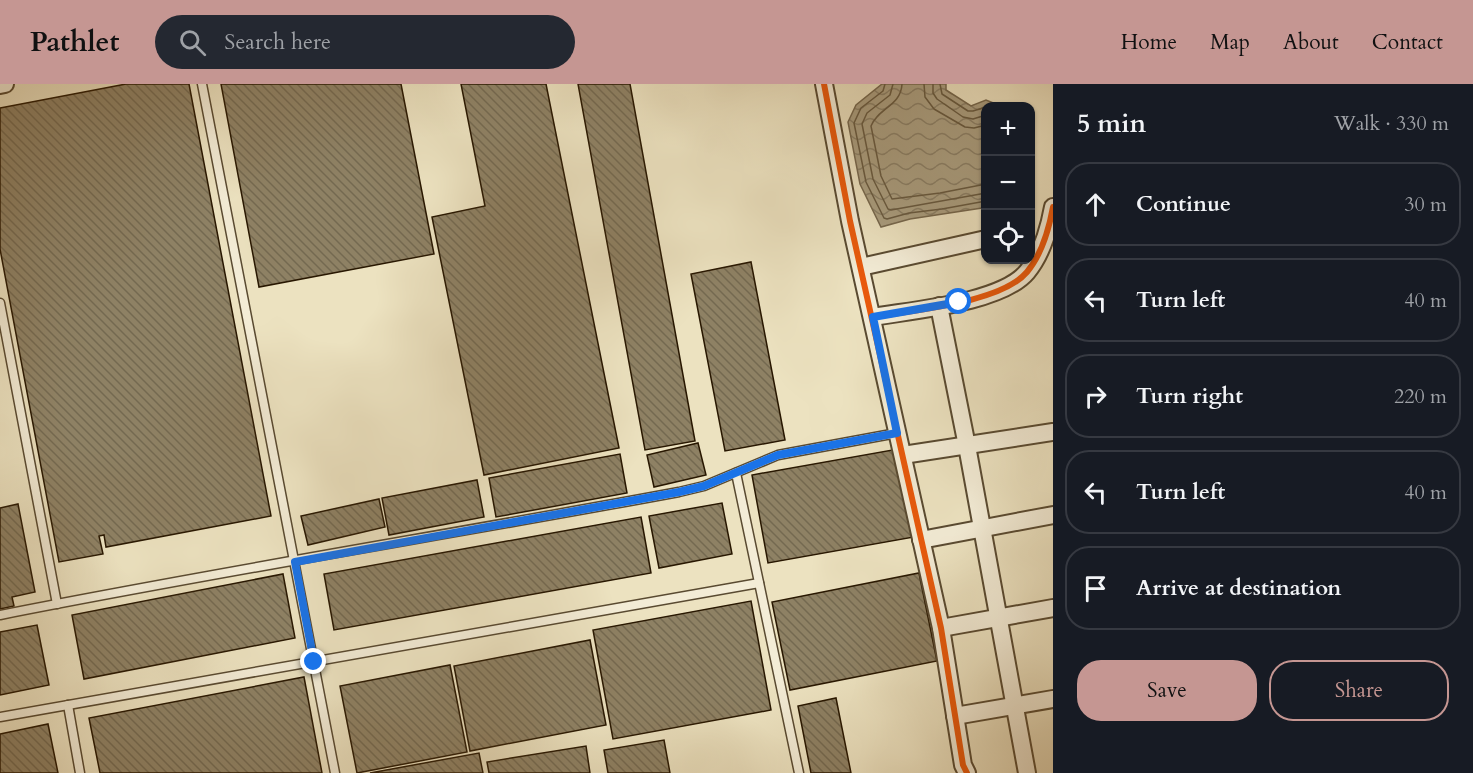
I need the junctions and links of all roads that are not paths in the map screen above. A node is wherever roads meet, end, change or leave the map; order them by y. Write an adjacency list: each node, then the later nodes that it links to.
1 (5, 84): 4 (street)
2 (202, 84): 22 (lane)
3 (824, 84): 10 (street)
4 (0, 85)
5 (1053, 207): 6 (street)
6 (1049, 225): 7 (street); 9 (street)
7 (1035, 229)
8 (981, 241): 10 (street)
9 (1045, 258): 12 (street)
10 (861, 267): 13 (street)
11 (0, 303): 24 (lane)
12 (939, 306): 13 (street); 16 (street)
13 (873, 317): 15 (street)
14 (1053, 432): 16 (street)
15 (897, 433): 17 (street); 18 (lane)
16 (967, 446): 17 (street); 20 (street)
17 (903, 455): 21 (street)
18 (736, 473): 22 (lane); 23 (lane)
19 (1053, 515): 20 (street)
20 (982, 527): 21 (street); 27 (street)
21 (921, 540): 28 (street)
22 (295, 562): 24 (lane); 29 (lane)
23 (759, 584): 29 (lane); 37 (lane)
24 (57, 604): 26 (lane)
25 (1053, 608): 27 (street)
26 (0, 615)
27 (999, 618): 28 (street); 32 (street)
28 (941, 628): 33 (street)
29 (314, 662): 31 (lane); 36 (lane)
30 (1053, 699): 32 (street)
31 (68, 705): 34 (lane); 35 (lane)
32 (1015, 706): 33 (street); 39 (street)
33 (955, 716): 38 (street)
34 (0, 717)
35 (80, 773)
36 (335, 773)
37 (798, 773)
38 (967, 773)
39 (1028, 773)

